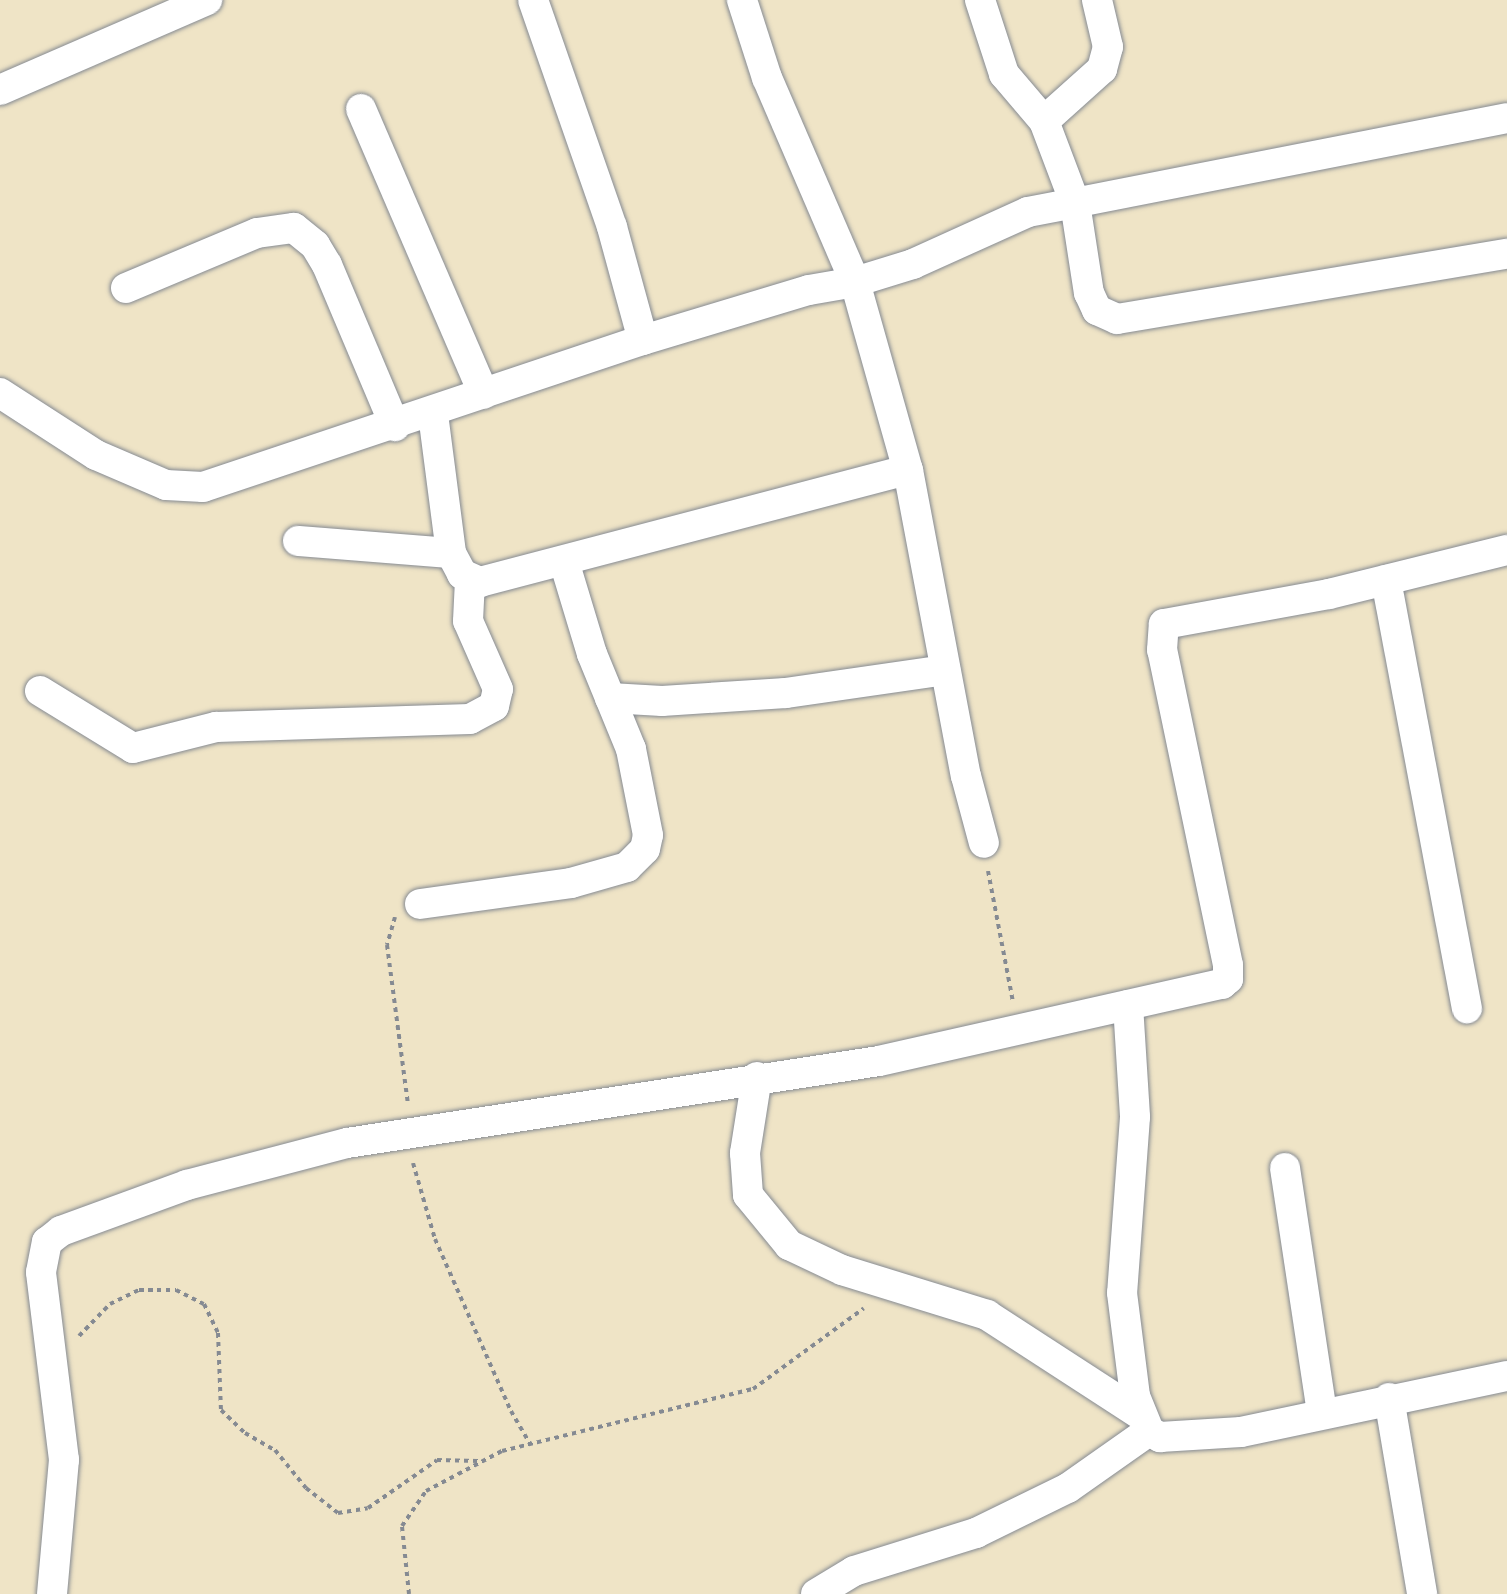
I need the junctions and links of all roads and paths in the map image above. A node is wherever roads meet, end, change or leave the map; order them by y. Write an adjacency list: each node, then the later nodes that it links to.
1 (207, 0): 6 (street)
2 (533, 0): 14 (street)
3 (742, 0): 12 (street)
4 (980, 0): 9 (street)
5 (1097, 0): 9 (street)
6 (0, 90)
7 (361, 109): 16 (street)
8 (1507, 118): 10 (street)
9 (1044, 121): 10 (street)
10 (1075, 203): 11 (street); 12 (street)
11 (1507, 254)
12 (855, 282): 14 (street); 19 (street)
13 (126, 288): 18 (street)
14 (643, 340): 16 (street)
15 (0, 393): 18 (street)
16 (484, 394): 17 (street)
17 (433, 414): 18 (street); 22 (street)
18 (395, 426)
19 (908, 470): 23 (street); 26 (street)
20 (298, 541): 22 (street)
21 (1507, 550): 25 (street)
22 (451, 553): 24 (street)
23 (564, 561): 24 (street); 28 (street)
24 (470, 580): 27 (street)
25 (1386, 580): 31 (street); 32 (street)
26 (945, 670): 28 (street); 29 (street)
27 (40, 691)
28 (610, 698): 30 (street)
29 (984, 843): 33 (path)
30 (420, 904): 35 (path)
31 (1128, 1005): 33 (street); 42 (street)
32 (1467, 1008)
33 (1018, 1030): 34 (street)
34 (757, 1077): 35 (street); 37 (street)
35 (409, 1132): 38 (street); 43 (path)
36 (1285, 1168): 41 (street)
37 (900, 1284): 42 (street); 43 (path)
38 (55, 1360): 44 (path); 45 (street)
39 (1507, 1376): 40 (street)
40 (1389, 1398): 41 (street); 48 (street)
41 (1322, 1413): 42 (street)
42 (1145, 1423): 47 (street)
43 (532, 1445): 44 (path)
44 (478, 1461): 46 (path)
45 (52, 1594)
46 (409, 1594)
47 (816, 1594)
48 (1422, 1594)

